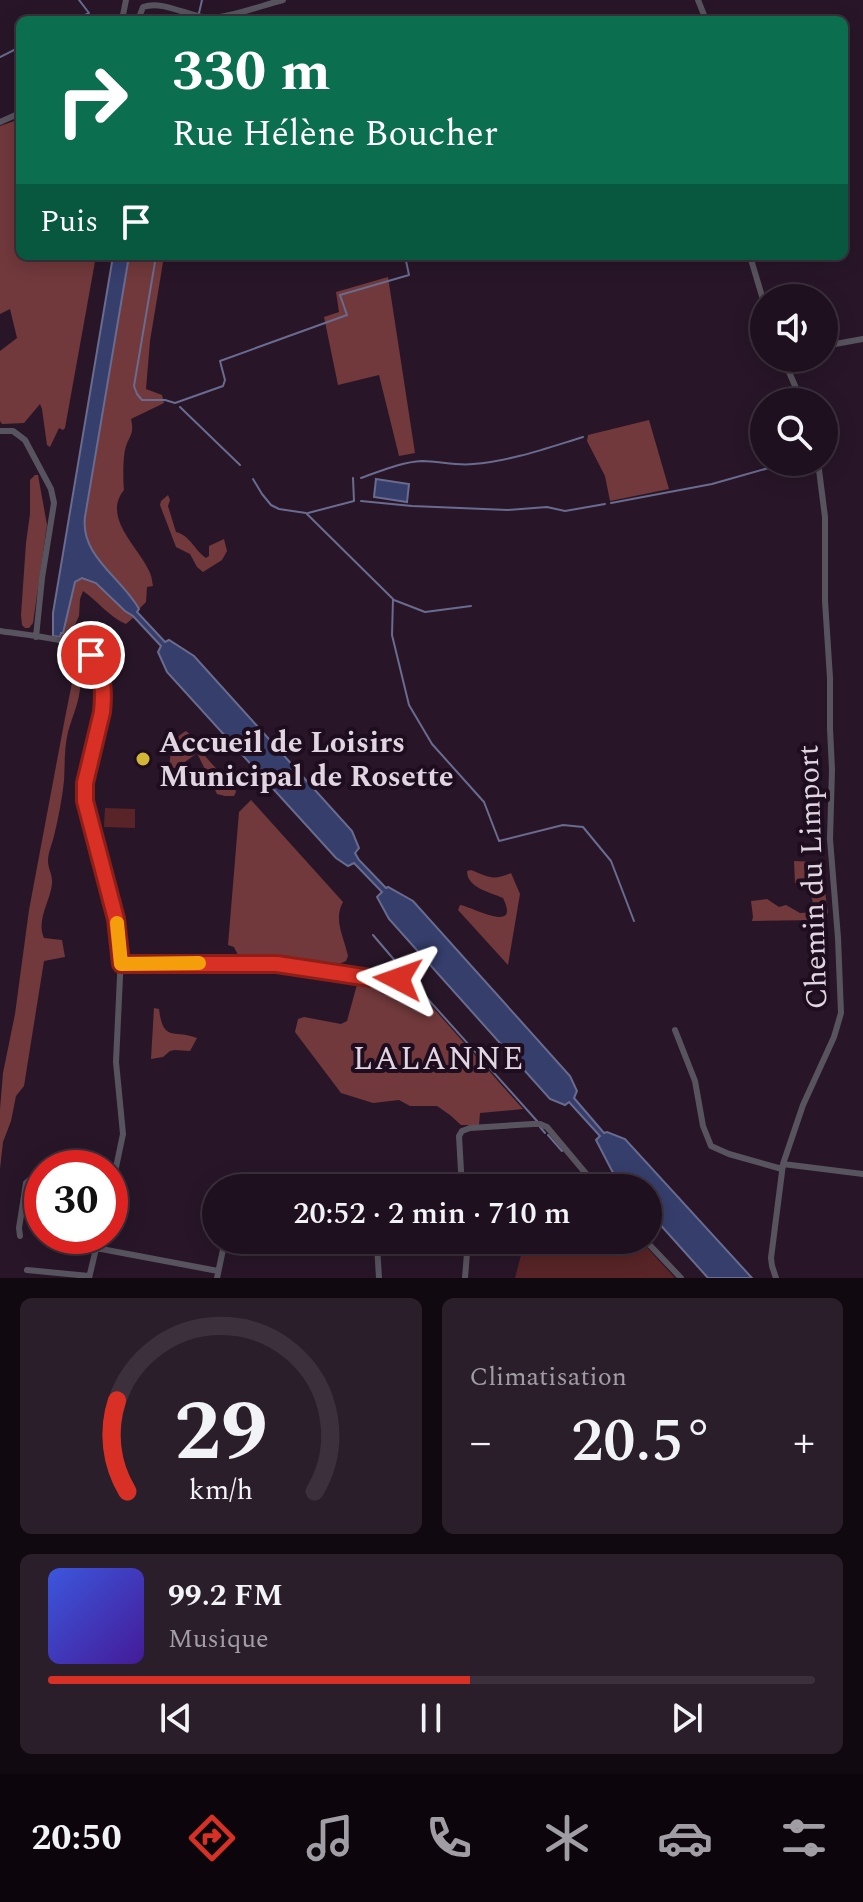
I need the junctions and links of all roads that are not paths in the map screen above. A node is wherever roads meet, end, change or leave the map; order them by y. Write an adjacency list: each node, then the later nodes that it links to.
1 (283, 0): 4 (street)
2 (140, 16): 3 (street)
3 (192, 16)
4 (223, 16)
5 (751, 260): 6 (street)
6 (758, 284)
7 (863, 339): 8 (street)
8 (838, 343)
9 (0, 431): 12 (street)
10 (820, 476): 17 (street, Chemin du Limport)
11 (0, 631): 12 (street)
12 (36, 637): 13 (street)
13 (121, 964): 14 (street); 16 (street)
14 (398, 979)
15 (675, 1030): 17 (street)
16 (120, 1150)
17 (783, 1167): 20 (street); 35 (street, Chemin du Limport)
18 (461, 1174): 19 (street)
19 (587, 1174)
20 (863, 1174)
21 (24, 1196): 22 (street)
22 (20, 1236)
23 (95, 1254): 31 (street)
24 (124, 1254): 30 (street)
25 (222, 1254): 30 (street)
26 (378, 1254): 32 (street)
27 (467, 1254): 33 (street)
28 (658, 1254): 34 (street)
29 (27, 1270): 31 (street)
30 (218, 1274)
31 (89, 1277)
32 (379, 1278)
33 (465, 1278)
34 (681, 1278)
35 (776, 1278)

